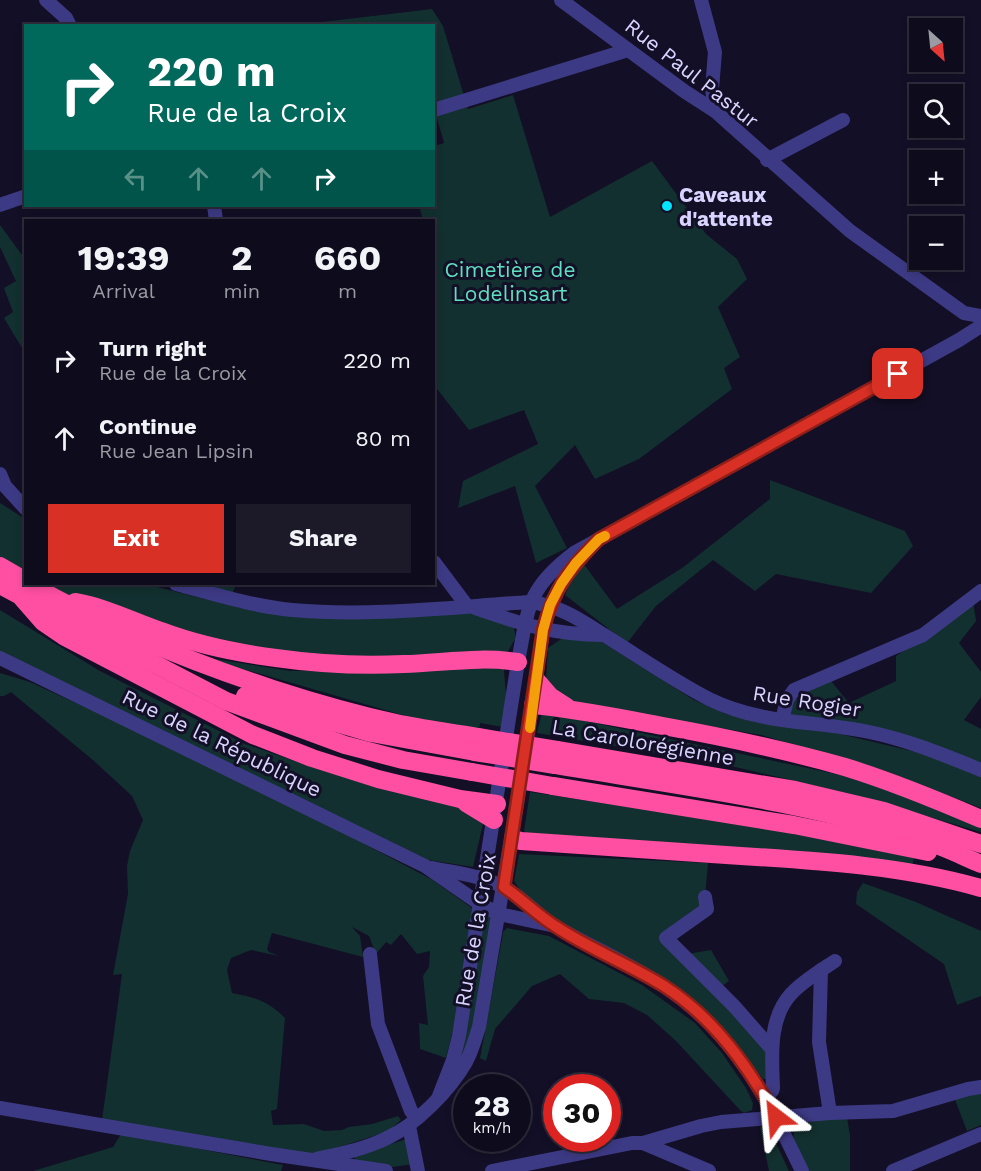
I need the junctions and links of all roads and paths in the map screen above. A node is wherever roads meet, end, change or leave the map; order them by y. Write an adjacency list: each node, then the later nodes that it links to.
1 (46, 0): 4 (street)
2 (561, 0): 5 (street, Rue Paul Pastur)
3 (701, 0): 7 (street)
4 (69, 24)
5 (628, 50): 6 (street); 7 (street, Rue Paul Pastur)
6 (435, 110)
7 (715, 111): 9 (street, Rue Paul Pastur)
8 (843, 120): 9 (street)
9 (767, 160): 12 (street, Rue Paul Pastur)
10 (24, 197): 11 (street)
11 (0, 205)
12 (981, 316)
13 (981, 326): 16 (street)
14 (0, 474): 15 (street)
15 (24, 507)
16 (599, 539): 24 (street); 25 (street, Rue de la Croix)
17 (435, 563): 26 (street)
18 (0, 566): 21 (highway, La Carolorégienne)
19 (0, 585): 21 (highway, La Carolorégienne)
20 (180, 585): 26 (street, Rue Rogier)
21 (26, 587): 23 (highway, La Carolorégienne); 32 (highway, La Carolorégienne); 42 (highway)
22 (981, 591): 36 (street)
23 (56, 598): 31 (highway); 38 (highway, La Carolorégienne)
24 (530, 602): 25 (street, Rue Rogier); 26 (street, Rue Rogier); 27 (street, Rue de la Croix)
25 (550, 605): 28 (street, Rue de la Croix); 29 (street, Rue Rogier)
26 (467, 606): 27 (street, Rue Rogier)
27 (525, 625): 28 (street, Rue Rogier); 31 (street, Rue de la Croix)
28 (543, 630): 29 (street, Rue Rogier); 33 (street, Rue de la Croix)
29 (604, 635): 36 (street, Rue Rogier)
30 (0, 658): 48 (street, Rue de la République)
31 (518, 662): 33 (street); 37 (street, Rue de la Croix)
32 (155, 664): 38 (highway, La Carolorégienne); 46 (highway, La Carolorégienne, bridge)
33 (537, 681): 34 (street, Rue de la Croix); 35 (highway)
34 (533, 705): 35 (highway); 37 (street); 41 (street, Rue de la Croix)
35 (569, 708): 43 (highway)
36 (782, 720): 40 (street, Rue Rogier)
37 (509, 728): 42 (street, Rue de la Croix)
38 (476, 744): 39 (highway, La Carolorégienne, bridge)
39 (556, 757): 45 (highway, La Carolorégienne); 46 (highway, La Carolorégienne)
40 (981, 770)
41 (519, 797): 42 (street); 44 (street, Rue de la Croix)
42 (495, 812): 44 (street); 49 (street, Rue de la Croix)
43 (981, 819)
44 (513, 839): 50 (street, Rue de la Croix); 51 (highway)
45 (981, 844)
46 (953, 853): 47 (highway, La Carolorégienne)
47 (981, 864)
48 (424, 866): 49 (street, Rue de la République); 53 (street, Rue de la République)
49 (484, 879): 50 (street, Rue de la République); 53 (street, Rue de la Croix)
50 (504, 887): 54 (street, Rue de la Croix); 55 (street, Rue de la République)
51 (981, 888)
52 (705, 897): 59 (street)
53 (480, 904): 54 (street, Rue de la République); 61 (street, Rue de la Croix)
54 (500, 914): 55 (street, Rue de la République); 61 (street, Rue de la Croix)
55 (555, 926): 62 (street, Rue de la République)
56 (370, 954): 66 (street)
57 (836, 961): 58 (street)
58 (821, 970): 59 (street); 64 (street)
59 (771, 1048): 62 (street)
60 (981, 1086): 64 (street)
61 (439, 1096): 66 (street, Rue de la Croix)
62 (764, 1096): 65 (street, Rue de la République)
63 (0, 1108): 69 (street, Rue de la Croix)
64 (830, 1113): 65 (street)
65 (776, 1117): 68 (street); 74 (street, Rue de la République)
66 (413, 1122): 69 (street, Rue de la Croix); 71 (street)
67 (981, 1134): 75 (street)
68 (643, 1143): 72 (street); 73 (street)
69 (316, 1160): 70 (street, Rue de la Croix)
70 (386, 1171)
71 (418, 1171)
72 (492, 1171)
73 (709, 1171)
74 (802, 1171)
75 (893, 1171)

